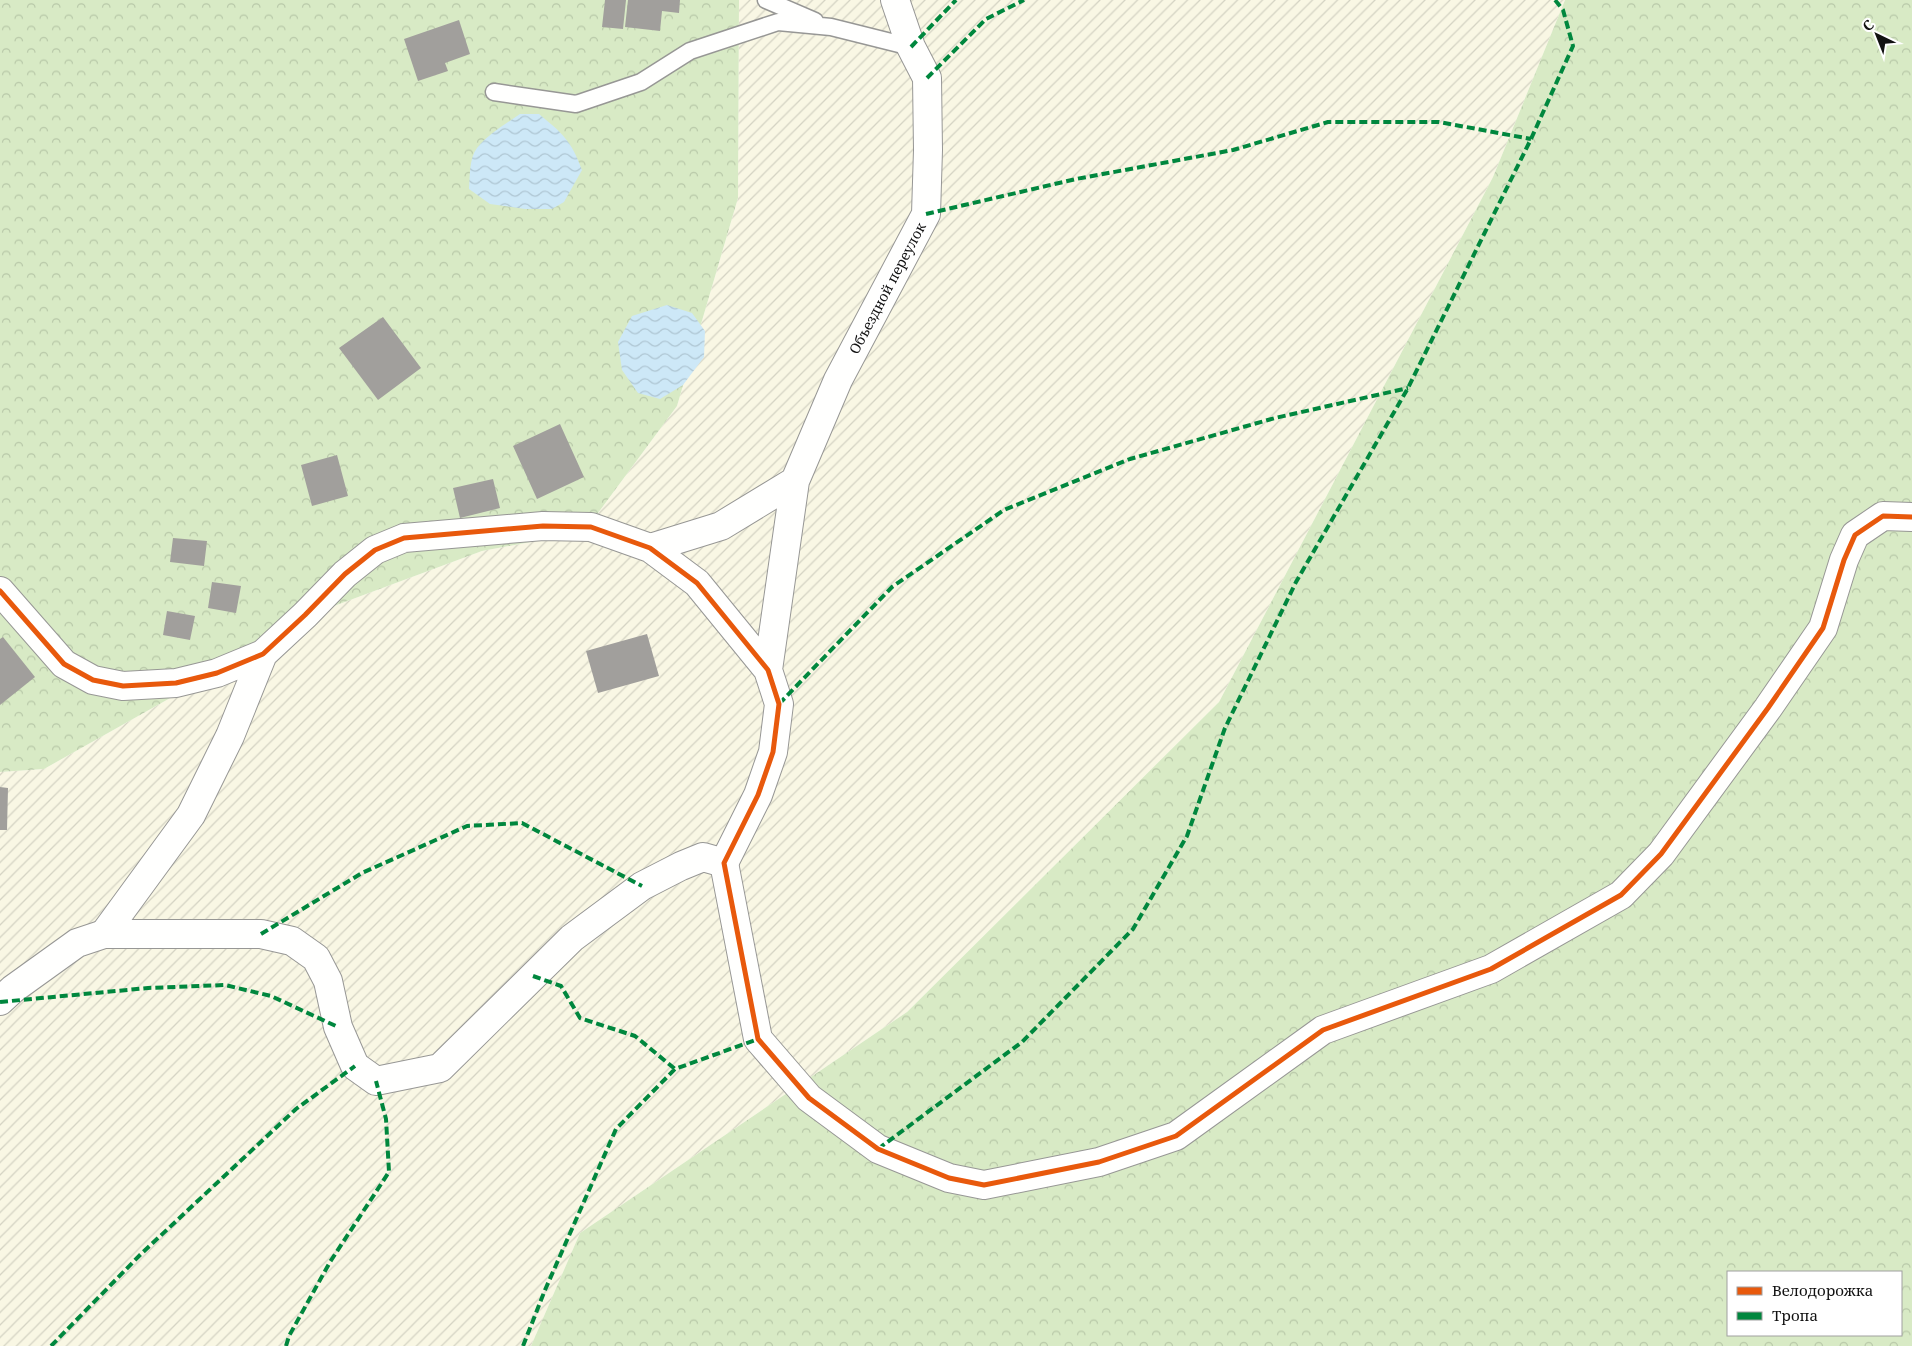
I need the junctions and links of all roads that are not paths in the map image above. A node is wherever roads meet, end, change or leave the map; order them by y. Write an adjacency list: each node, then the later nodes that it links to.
1 (766, 0): 3 (lane)
2 (895, 0): 4 (street, Объездной переулок)
3 (831, 27): 4 (lane); 5 (lane)
4 (911, 47): 6 (street, Объездной переулок)
5 (494, 92)
6 (795, 480): 8 (street); 11 (street, Объездной переулок)
7 (1912, 517): 12 (street)
8 (650, 548): 10 (street); 11 (street)
9 (0, 591): 10 (street)
10 (262, 654): 13 (street)
11 (768, 670): 12 (street)
12 (724, 863): 13 (street)
13 (104, 934): 14 (street)
14 (0, 1001)

